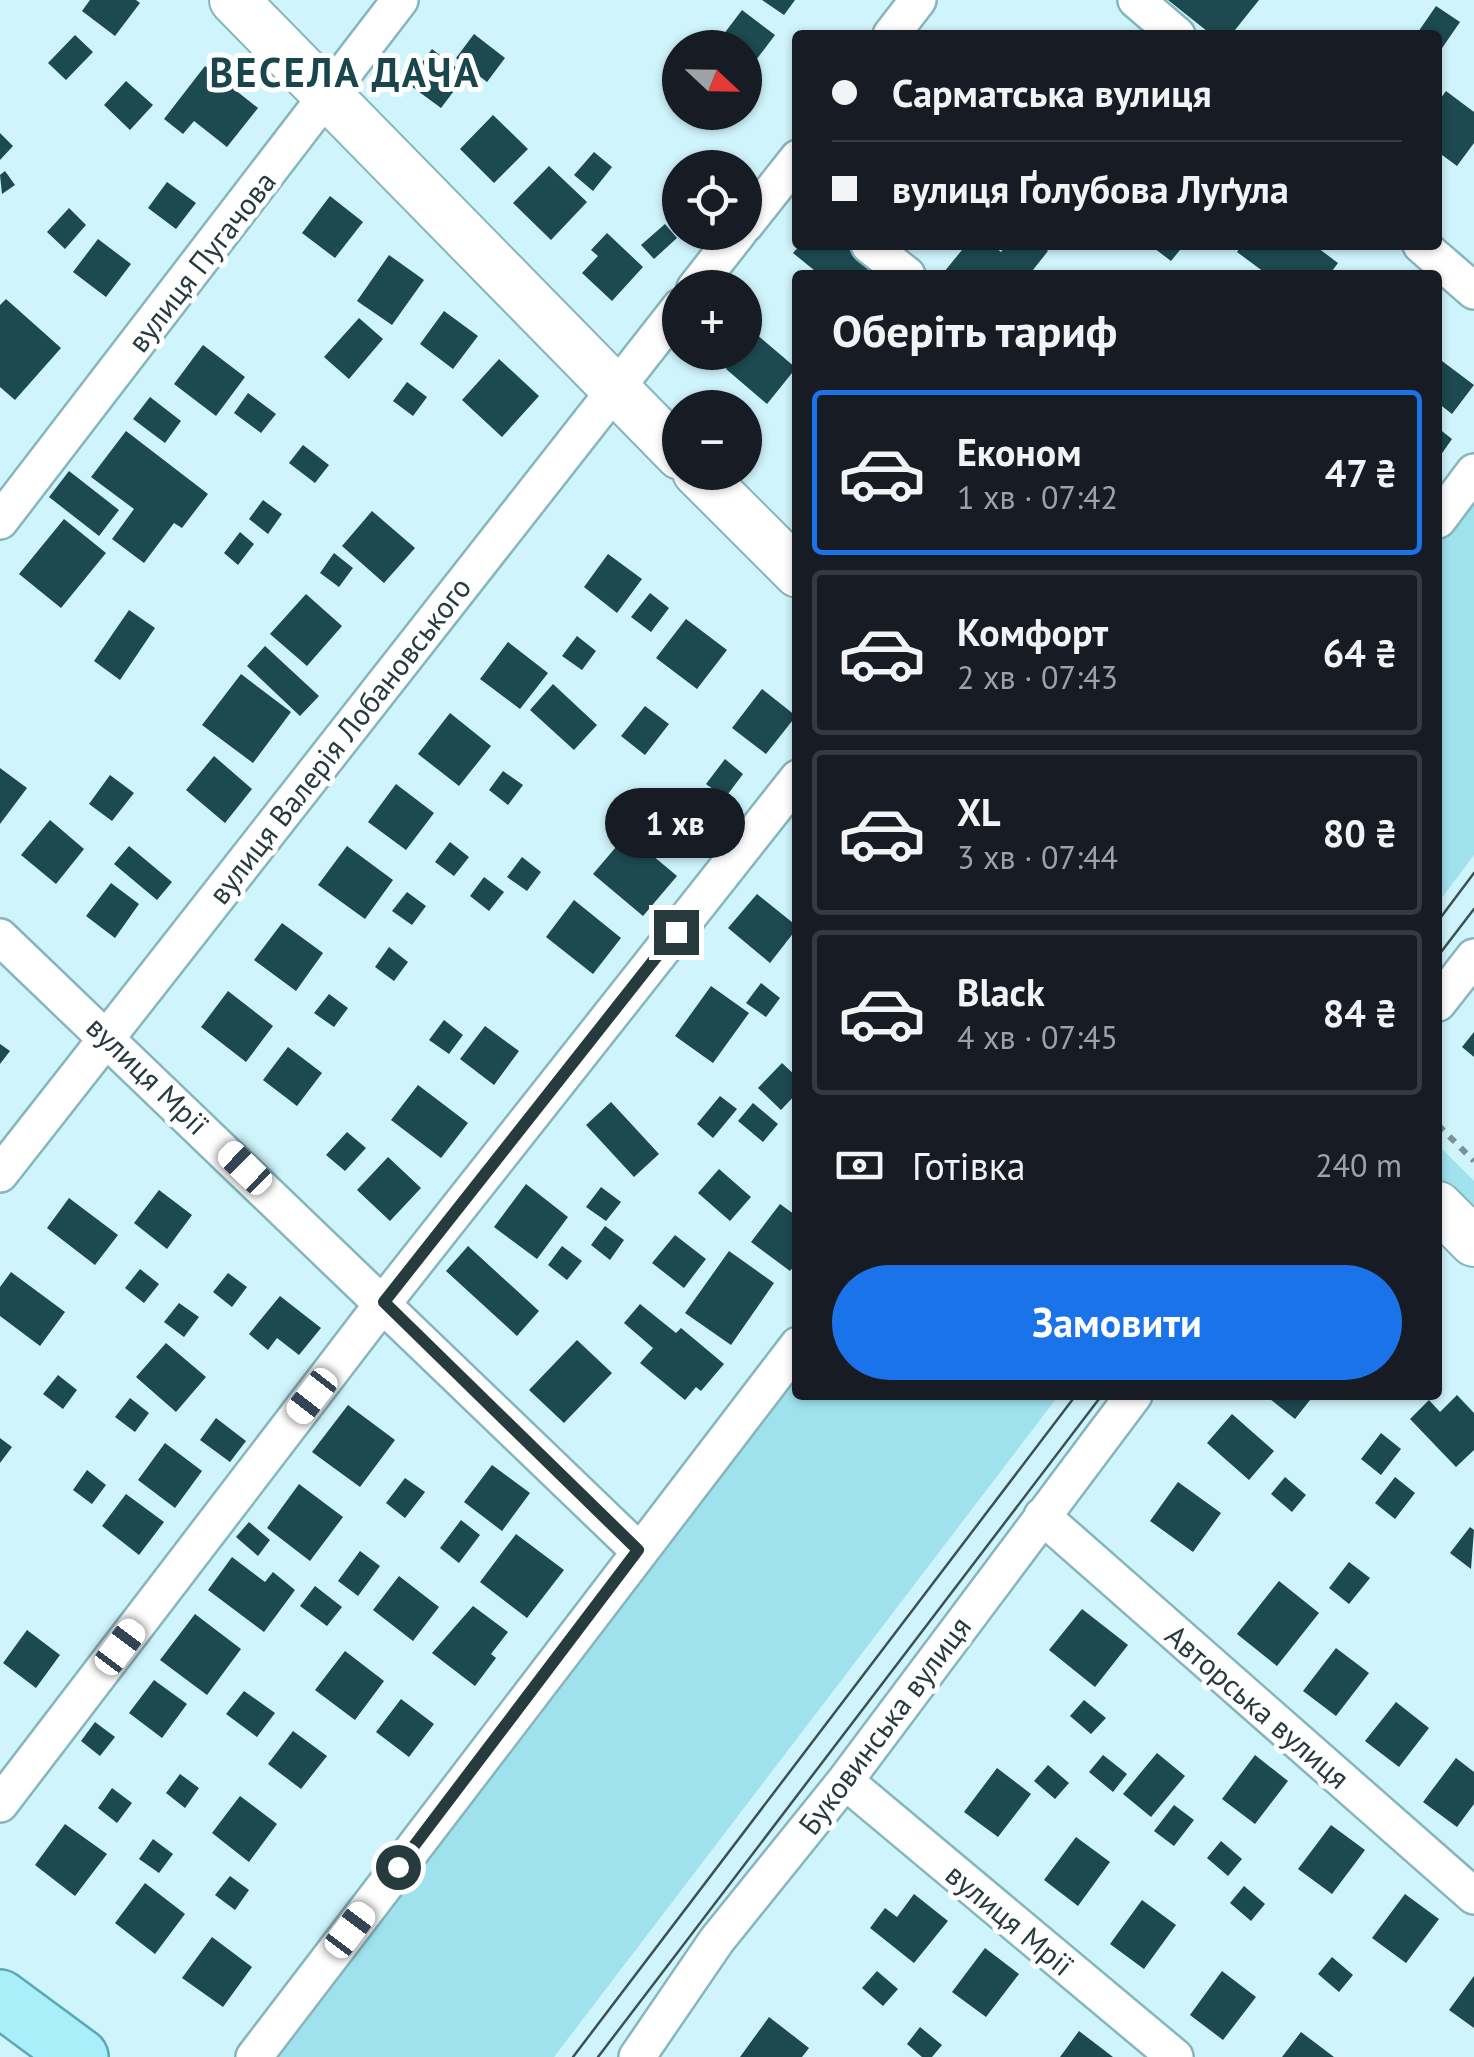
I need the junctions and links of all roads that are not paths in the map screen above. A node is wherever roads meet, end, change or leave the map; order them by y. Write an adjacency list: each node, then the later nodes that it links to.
1 (234, 0): 7 (street)
2 (400, 0): 7 (street, вулиця Пугачова)
3 (918, 0): 5 (street)
4 (1136, 0): 6 (street)
5 (896, 30)
6 (1171, 30)
7 (329, 94): 17 (street); 22 (street, вулиця Пугачова)
8 (792, 175): 9 (street)
9 (762, 207)
10 (725, 250): 13 (street)
11 (875, 250): 14 (street)
12 (1427, 250): 15 (street)
13 (710, 270)
14 (901, 270)
15 (1474, 290)
16 (662, 330): 17 (street, вулиця Валерія Лобановського)
17 (615, 390): 18 (street); 28 (street, вулиця Валерія Лобановського)
18 (662, 437)
19 (1474, 472): 21 (street)
20 (715, 490): 23 (street)
21 (1442, 515)
22 (0, 521)
23 (792, 567)
24 (792, 786): 32 (street)
25 (0, 937): 28 (street, вулиця Мрії)
26 (1474, 957): 27 (street)
27 (1442, 999)
28 (106, 1035): 29 (street, вулиця Валерія Лобановського); 32 (street, вулиця Мрії)
29 (0, 1174)
30 (1442, 1210): 31 (street)
31 (1474, 1242)
32 (384, 1302): 36 (street, вулиця Мрії); 38 (street)
33 (792, 1353): 36 (street)
34 (1130, 1400): 35 (street, Буковинська вулиця)
35 (1042, 1516): 37 (street, Буковинська вулиця); 39 (street, Авторська вулиця)
36 (638, 1550): 43 (street)
37 (845, 1780): 41 (street, Буковинська вулиця); 44 (street, вулиця Мрії)
38 (0, 1804)
39 (1474, 1896)
40 (0, 1998): 42 (main road)
41 (650, 2052)
42 (80, 2057)
43 (254, 2057)
44 (1175, 2057)

